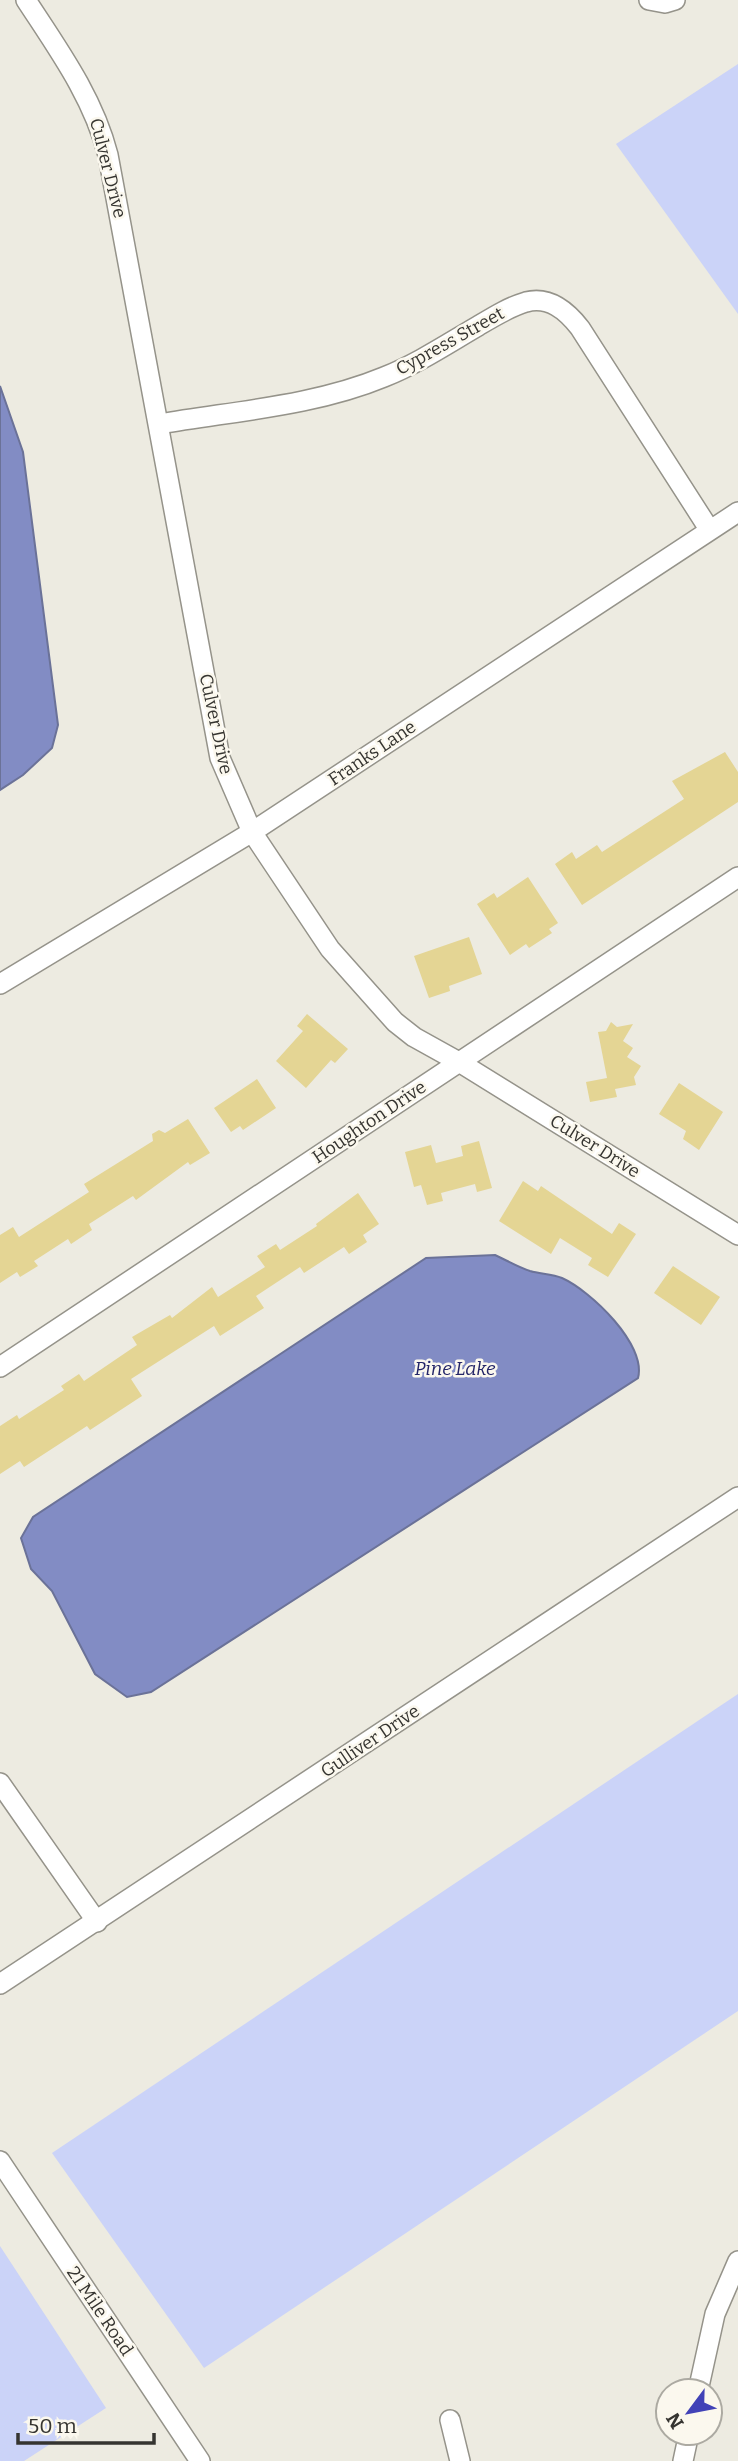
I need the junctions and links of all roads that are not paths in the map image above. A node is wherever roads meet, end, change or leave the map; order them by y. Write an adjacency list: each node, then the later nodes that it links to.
1 (26, 0): 4 (street, Culver Drive)
2 (649, 0): 3 (street)
3 (675, 0)
4 (160, 424): 6 (street, Cypress Street); 7 (street, Culver Drive)
5 (738, 512): 6 (street, Franks Lane)
6 (709, 530): 7 (street, Franks Lane)
7 (252, 832): 9 (street, Franks Lane); 10 (street, Culver Drive)
8 (738, 877): 10 (street, Houghton Drive)
9 (0, 984)
10 (460, 1062): 11 (street, Culver Drive); 12 (street, Houghton Drive)
11 (738, 1235)
12 (0, 1367)
13 (738, 1497): 15 (street, Gulliver Drive)
14 (0, 1783): 15 (street)
15 (97, 1922): 16 (street, Gulliver Drive)
16 (0, 1983)
17 (0, 2161): 21 (street, 21 Mile Road)
18 (738, 2261): 19 (street)
19 (701, 2377)
20 (450, 2420): 22 (street)
21 (200, 2461)
22 (460, 2461)

